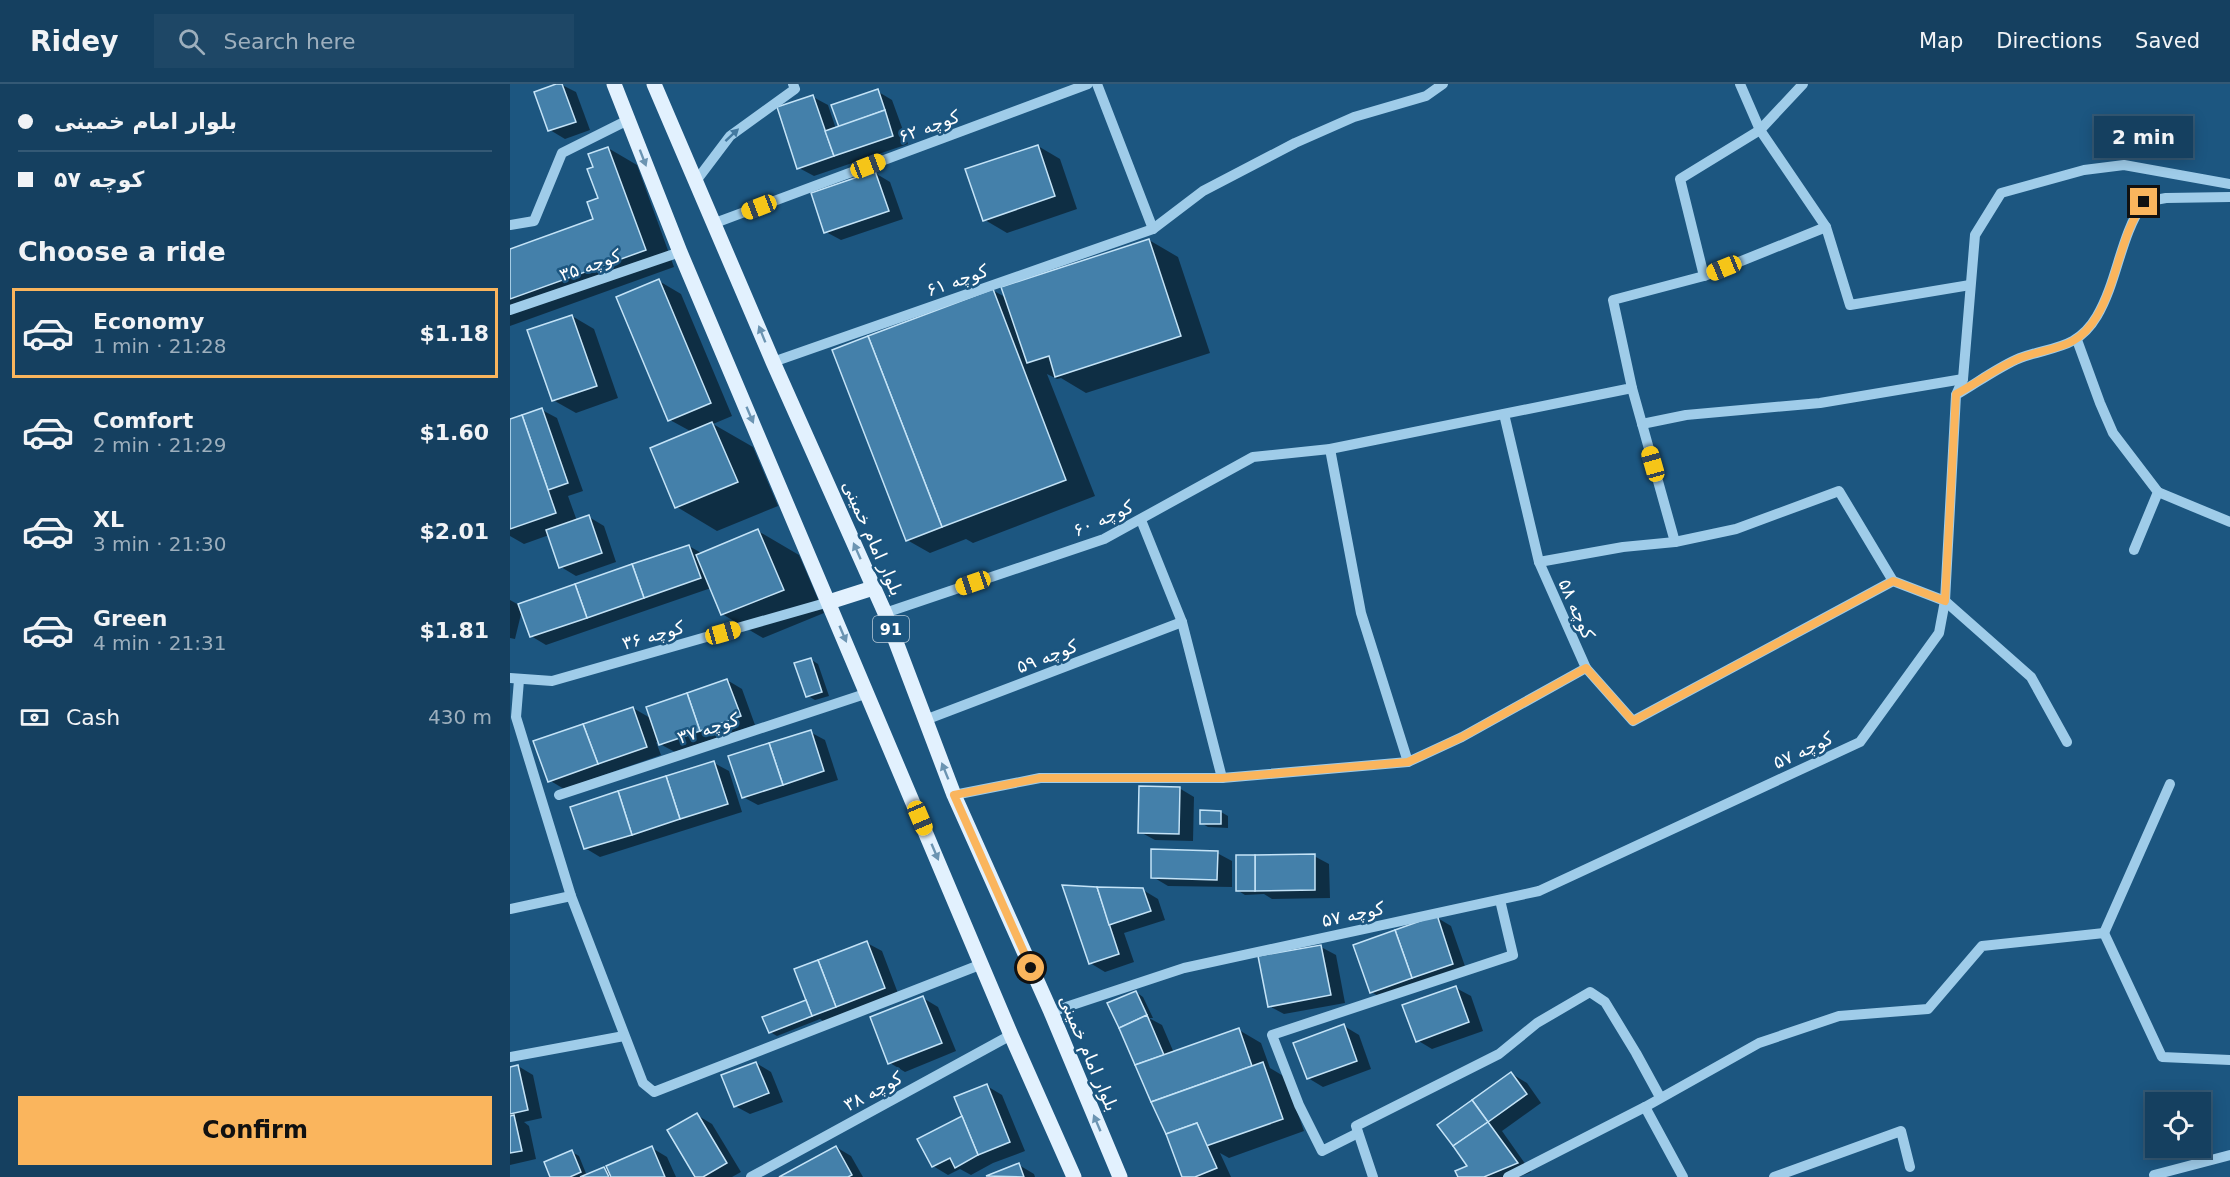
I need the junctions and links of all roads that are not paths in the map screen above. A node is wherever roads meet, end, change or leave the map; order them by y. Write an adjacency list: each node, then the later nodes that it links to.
1 (614, 84): 9 (main road, 91)
2 (654, 84): 11 (main road, بلوار امام خمینی / 91)
3 (793, 84): 11 (street, one-way to 3)
4 (1088, 84): 14 (street, کوچه ۶۲)
5 (1097, 84): 17 (street)
6 (1443, 84): 17 (street, کوچه ۶۱)
7 (1740, 84): 10 (street)
8 (1803, 84): 10 (street)
9 (628, 120): 15 (street); 18 (main road, 91, one-way to 18)
10 (1760, 130): 16 (street); 19 (street)
11 (696, 181): 14 (main road, بلوار امام خمینی / 91)
12 (2230, 184): 20 (street)
13 (2230, 197): 22 (street)
14 (714, 223): 23 (main road, بلوار امام خمینی / 91, one-way to 14)
15 (510, 225)
16 (1826, 227): 19 (street); 20 (street)
17 (1153, 229): 23 (street, کوچه ۶۱)
18 (680, 252): 21 (street, کوچه ۳۵); 39 (main road, 91, one-way to 39)
19 (1704, 276): 25 (street)
20 (1970, 285): 24 (street)
21 (510, 310)
22 (2077, 340): 26 (street); 30 (street)
23 (773, 363): 37 (main road, بلوار امام خمینی / 91, one-way to 23)
24 (1963, 379): 26 (street); 28 (street)
25 (1632, 388): 27 (street, کوچه ۶۰); 28 (street)
26 (1956, 394): 38 (street, کوچه ۵۷)
27 (1504, 414): 29 (street, کوچه ۶۰); 35 (street, کوچه ۵۸)
28 (1642, 424): 33 (street)
29 (1330, 449): 31 (street, کوچه ۶۰); 47 (street)
30 (2158, 492): 32 (street); 34 (street)
31 (1141, 520): 40 (street, کوچه ۶۰); 41 (street)
32 (2230, 522)
33 (1675, 542): 35 (street); 36 (street)
34 (2134, 550)
35 (1539, 562): 42 (street, کوچه ۵۸)
36 (1893, 581): 38 (street); 42 (street)
37 (873, 588): 39 (main road); 40 (main road, بلوار امام خمینی / 91)
38 (1945, 601): 46 (street); 53 (street, کوچه ۵۷)
39 (829, 602): 43 (street, کوچه ۳۶); 44 (main road, 91, one-way to 44)
40 (885, 613): 45 (main road, بلوار امام خمینی / 91)
41 (1182, 622): 45 (street, کوچه ۵۹); 48 (street)
42 (1586, 668): 47 (street, کوچه ۵۸)
43 (514, 679): 52 (street)
44 (868, 693): 50 (street, کوچه ۳۷); 56 (main road, 91, one-way to 56)
45 (925, 720): 51 (main road, بلوار امام خمینی / 91, one-way to 45)
46 (2067, 742)
47 (1408, 762): 48 (street, کوچه ۵۸)
48 (1222, 778): 51 (street, کوچه ۵۸)
49 (2170, 784): 55 (street)
50 (559, 795)
51 (954, 795): 57 (main road, بلوار امام خمینی / 91)
52 (571, 896): 54 (street); 59 (street)
53 (1500, 900): 57 (street, کوچه ۵۷); 64 (street)
54 (510, 909)
55 (2104, 933): 61 (street); 62 (street)
56 (982, 964): 58 (main road, 91); 59 (street)
57 (1051, 1012): 70 (main road, بلوار امام خمینی / 91, one-way to 57)
58 (1011, 1035): 68 (street, کوچه ۳۸); 69 (main road, 91)
59 (624, 1036): 60 (street)
60 (510, 1057)
61 (2230, 1060)
62 (1660, 1097): 63 (street); 64 (street)
63 (1645, 1107): 67 (street); 73 (street)
64 (1358, 1133): 71 (street)
65 (2230, 1155): 75 (street)
66 (1910, 1167): 74 (street)
67 (1523, 1174): 72 (street)
68 (758, 1175)
69 (1074, 1177)
70 (1120, 1177)
71 (1373, 1177)
72 (1508, 1177)
73 (1683, 1177)
74 (1774, 1177)
75 (2155, 1177)

